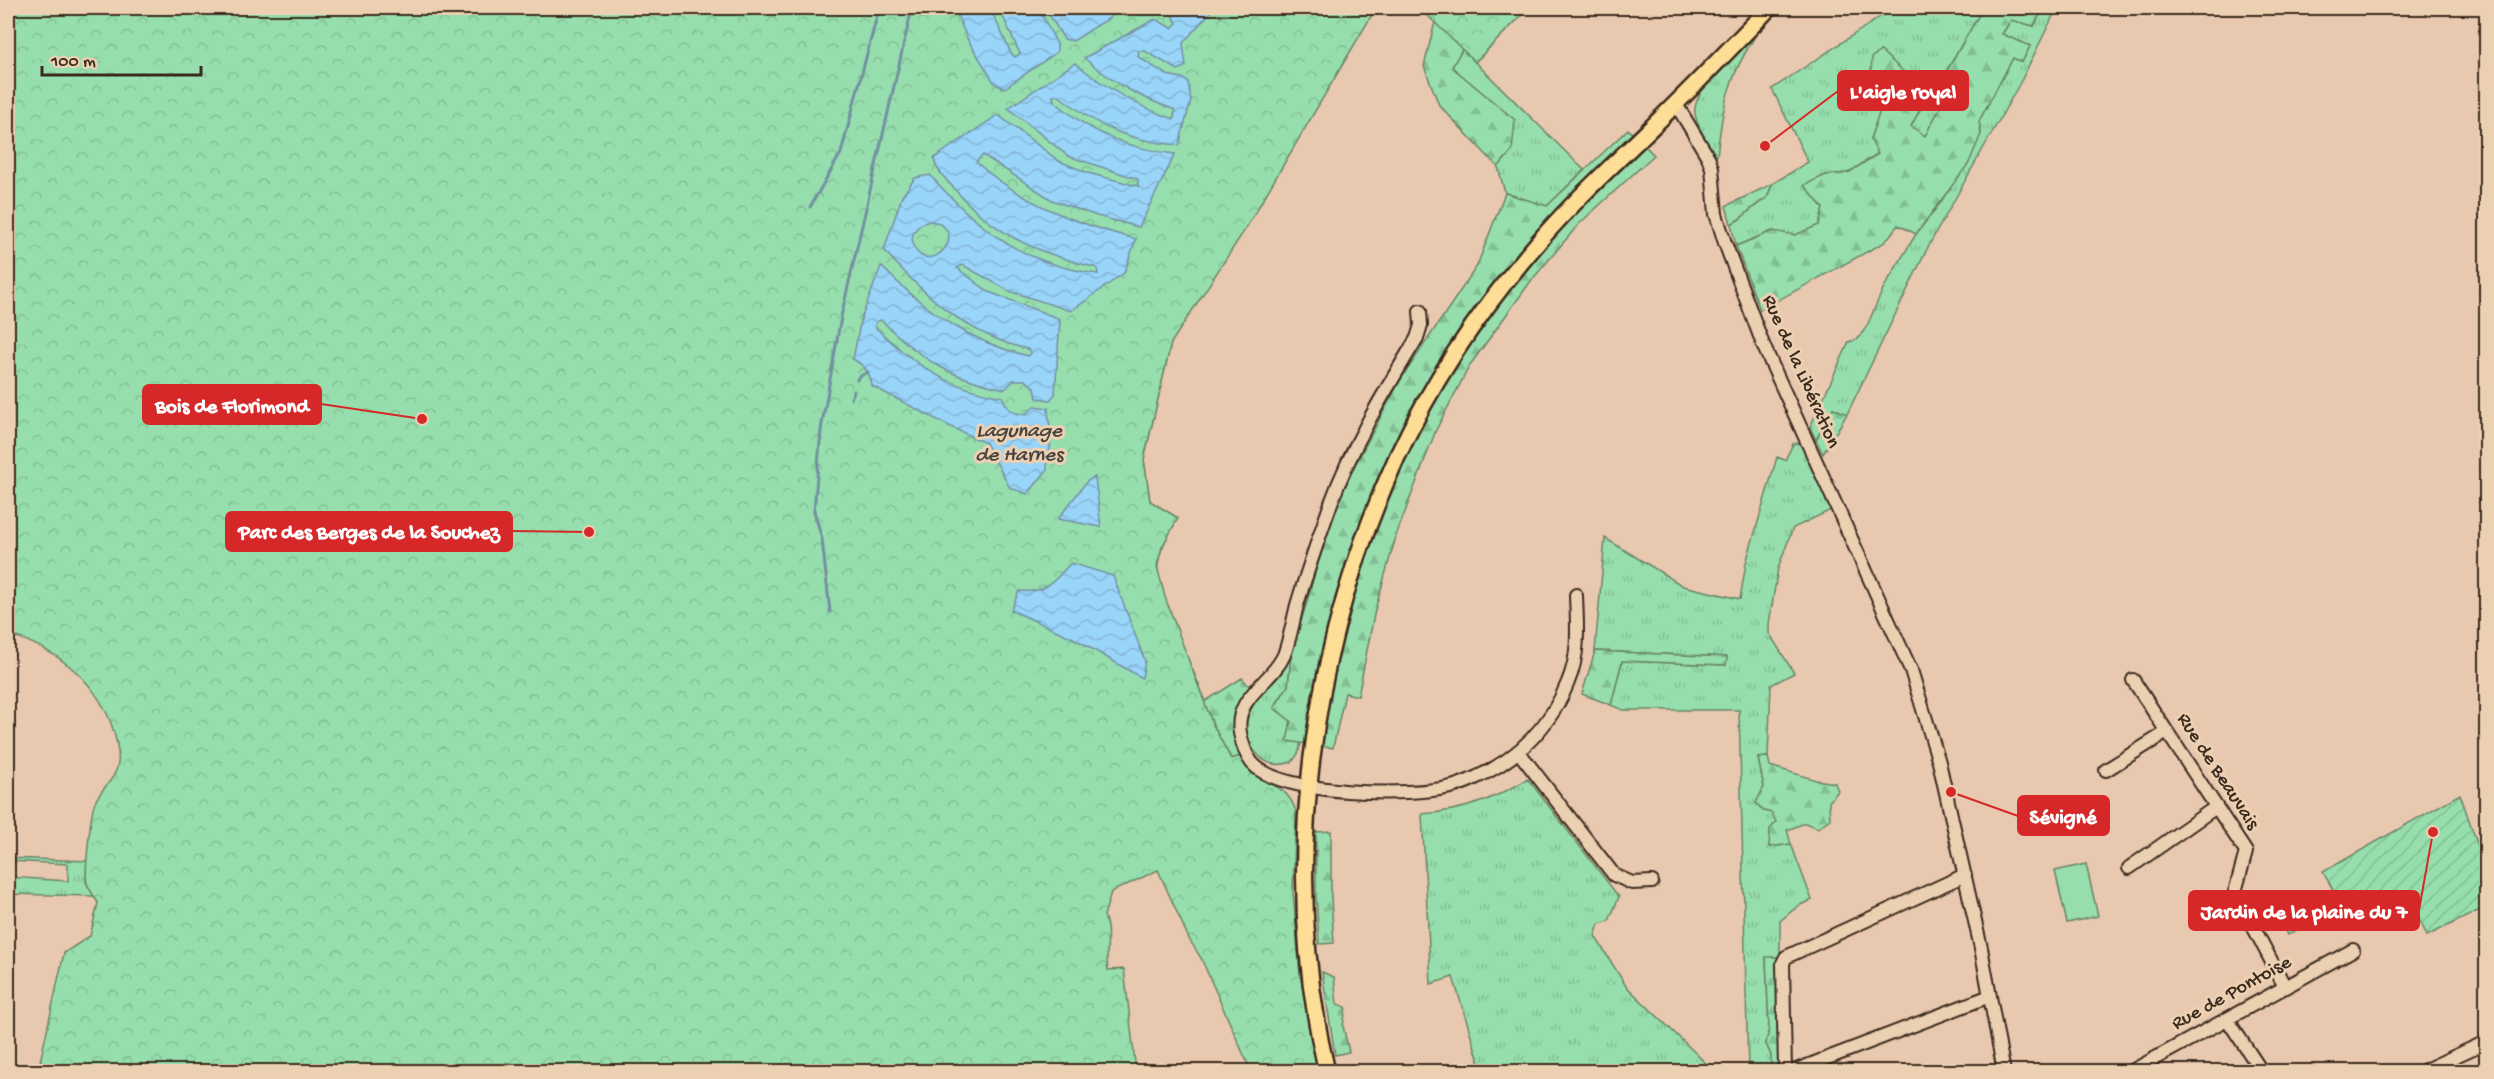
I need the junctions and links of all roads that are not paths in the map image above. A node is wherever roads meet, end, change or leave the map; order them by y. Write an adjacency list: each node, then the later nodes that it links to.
1 (1768, 8): 2 (main road)
2 (1676, 104): 9 (main road); 12 (street, Rue de la Libération)
3 (1420, 311): 9 (street)
4 (1576, 595): 7 (street)
5 (2133, 680): 6 (street, Rue de Beauvais)
6 (2167, 732): 8 (street); 10 (street, Rue de Beauvais)
7 (1518, 752): 9 (street); 13 (street)
8 (2106, 770)
9 (1310, 785): 19 (main road)
10 (2216, 807): 11 (street); 15 (street, Rue de Beauvais)
11 (2129, 868)
12 (1965, 875): 16 (street, Rue de la Libération); 20 (street)
13 (1652, 882)
14 (2353, 950): 15 (street, Rue de Pontoise)
15 (2285, 987): 17 (street, Rue de Pontoise)
16 (1990, 996): 21 (street); 22 (street, Rue de la Libération)
17 (2227, 1019): 23 (street, Rue de Pontoise); 24 (street)
18 (2487, 1042): 25 (street)
19 (1327, 1071)
20 (1785, 1071)
21 (1791, 1071)
22 (2004, 1071)
23 (2130, 1071)
24 (2262, 1071)
25 (2421, 1071)

